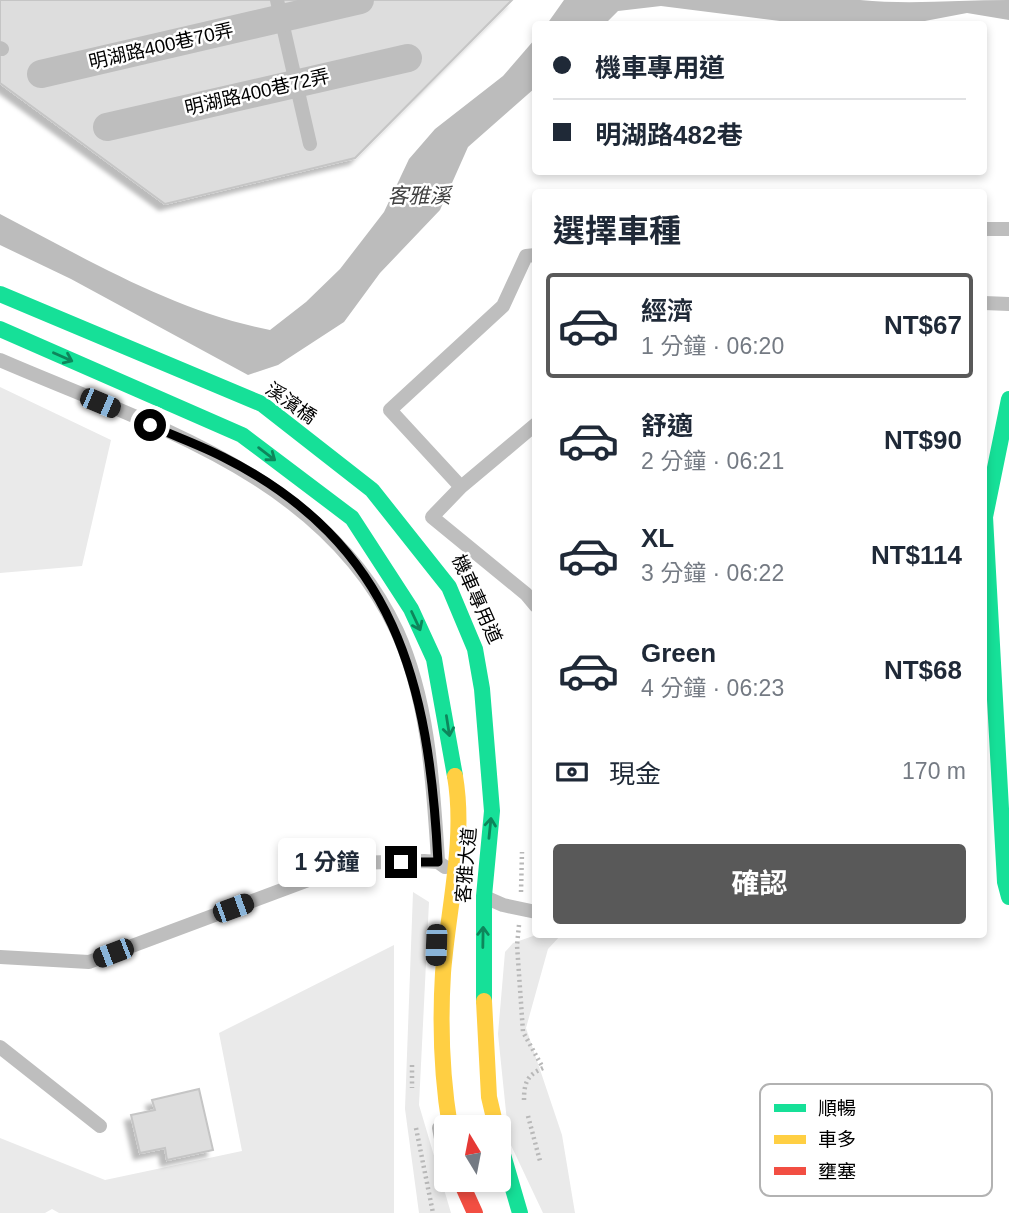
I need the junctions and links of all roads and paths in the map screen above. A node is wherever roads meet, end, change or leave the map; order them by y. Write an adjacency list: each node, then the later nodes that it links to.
1 (360, 0): 2 (street, 明湖路400巷70弄)
2 (279, 10): 4 (street, 明湖路400巷70弄); 5 (lane)
3 (408, 58): 5 (street, 明湖路400巷72弄)
4 (41, 74)
5 (296, 83): 6 (street, 明湖路400巷72弄); 7 (lane)
6 (107, 127)
7 (310, 145)
8 (987, 229): 9 (lane)
9 (1009, 229)
10 (532, 255): 19 (lane)
11 (0, 288): 23 (lane, 機車專用道)
12 (0, 293): 23 (street, 溪濱橋)
13 (987, 303): 14 (lane)
14 (1009, 304)
15 (0, 329): 28 (street, 客雅大道, one-way to 28)
16 (0, 360): 27 (lane)
17 (1009, 399): 20 (street)
18 (532, 427): 19 (lane)
19 (461, 487): 22 (lane)
20 (987, 489)
21 (991, 517): 25 (street)
22 (532, 601)
23 (477, 648): 26 (lane, 機車專用道); 28 (street, 客雅大道, one-way to 23)
24 (1009, 669): 25 (lane)
25 (992, 670): 29 (street)
26 (505, 783)
27 (438, 876): 28 (lane); 32 (lane); 34 (lane)
28 (469, 886): 31 (lane); 35 (street, 客雅大道); 36 (street, 客雅大道, one-way to 28)
29 (1004, 887)
30 (528, 910): 31 (lane); 38 (path)
31 (502, 911): 45 (lane)
32 (0, 957)
33 (0, 1047): 37 (lane)
34 (436, 1115)
35 (448, 1115)
36 (493, 1115)
37 (100, 1126)
38 (541, 1165)
39 (511, 1182): 44 (street)
40 (454, 1192): 42 (lane)
41 (465, 1192): 43 (street)
42 (462, 1213)
43 (475, 1213)
44 (520, 1213)
45 (533, 1213)

